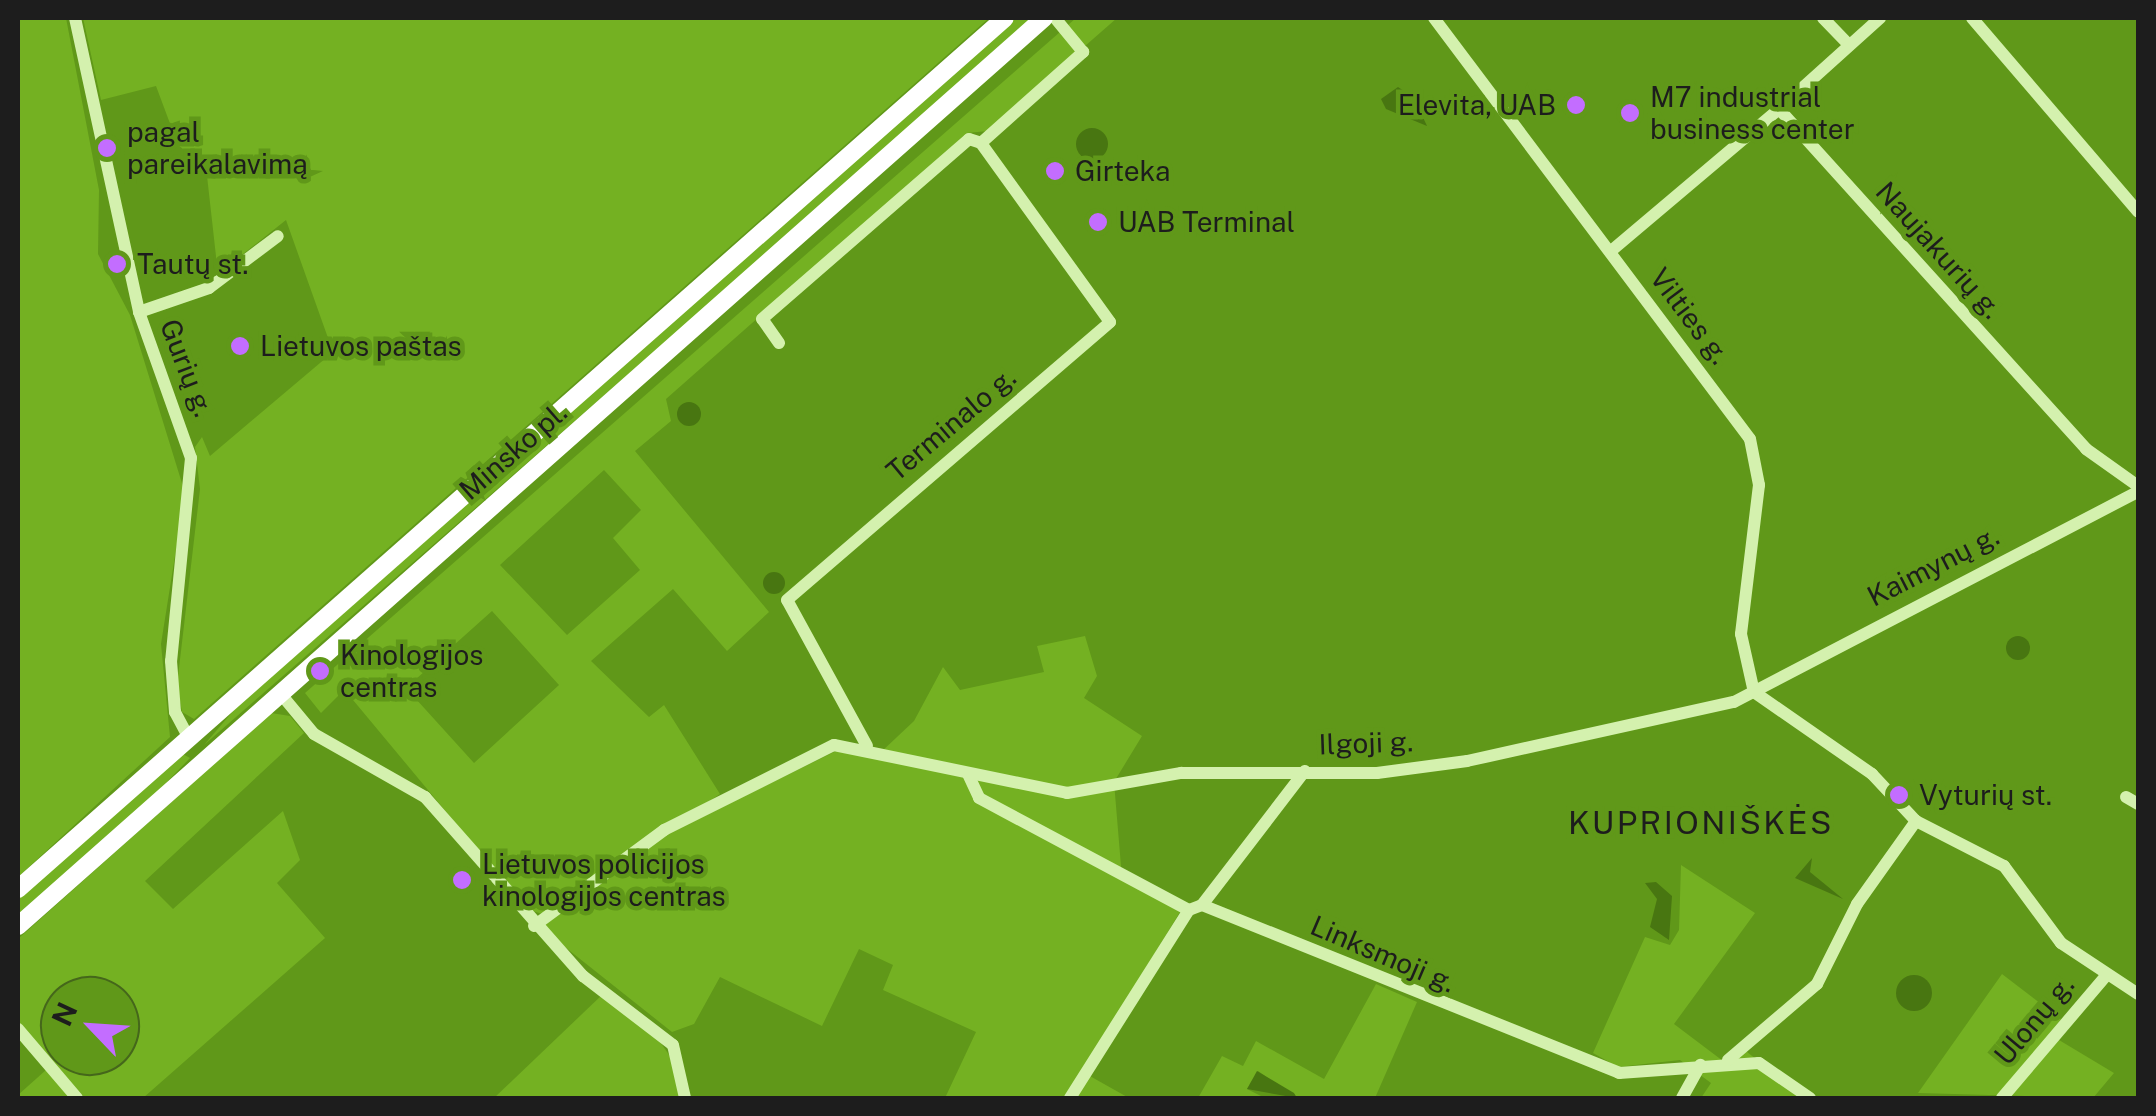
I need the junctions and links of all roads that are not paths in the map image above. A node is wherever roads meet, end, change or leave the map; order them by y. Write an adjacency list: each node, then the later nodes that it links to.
1 (74, 18): 15 (street, Gurių g.)
2 (1005, 18): 20 (highway, Minsko pl.)
3 (1044, 18): 19 (highway, Minsko pl.)
4 (1055, 18): 11 (street)
5 (1434, 18): 14 (street, Vilties g.)
6 (1823, 18): 9 (street)
7 (1880, 18): 9 (street)
8 (1972, 18): 12 (street)
9 (1849, 45): 10 (street)
10 (1779, 109): 14 (street); 17 (street, Naujakurių g.)
11 (981, 143): 16 (street); 21 (street, Terminalo g.)
12 (2138, 212)
13 (278, 236): 15 (street)
14 (1611, 252): 18 (street, Vilties g.)
15 (139, 312): 20 (street, Gurių g.)
16 (779, 344)
17 (2138, 489): 18 (street, Kaimynų g.)
18 (1754, 692): 22 (street, Ilgoji g.); 25 (street)
19 (280, 693): 24 (highway, Minsko pl.); 29 (street)
20 (189, 738): 24 (highway); 26 (highway, Minsko pl.)
21 (867, 746): 23 (street, Ilgoji g.); 29 (street, Ilgoji g.)
22 (1305, 771): 23 (street, Ilgoji g.); 27 (street)
23 (968, 774): 27 (street, Linksmoji g.)
24 (188, 775): 28 (highway, Minsko pl.)
25 (1916, 821): 30 (street); 33 (street)
26 (18, 889)
27 (1195, 908): 36 (street, Linksmoji g.); 39 (street)
28 (18, 926)
29 (534, 926): 38 (street)
30 (2106, 976): 31 (street); 42 (street, Ulonų g.)
31 (2138, 994)
32 (18, 1029): 37 (street)
33 (1759, 1036): 34 (street); 35 (street)
34 (1728, 1060): 35 (street, Linksmoji g.); 36 (street, Linksmoji g.)
35 (1758, 1063): 41 (street, Linksmoji g.)
36 (1700, 1065): 40 (street)
37 (77, 1098)
38 (685, 1098)
39 (1070, 1098)
40 (1682, 1098)
41 (1810, 1098)
42 (2002, 1098)

